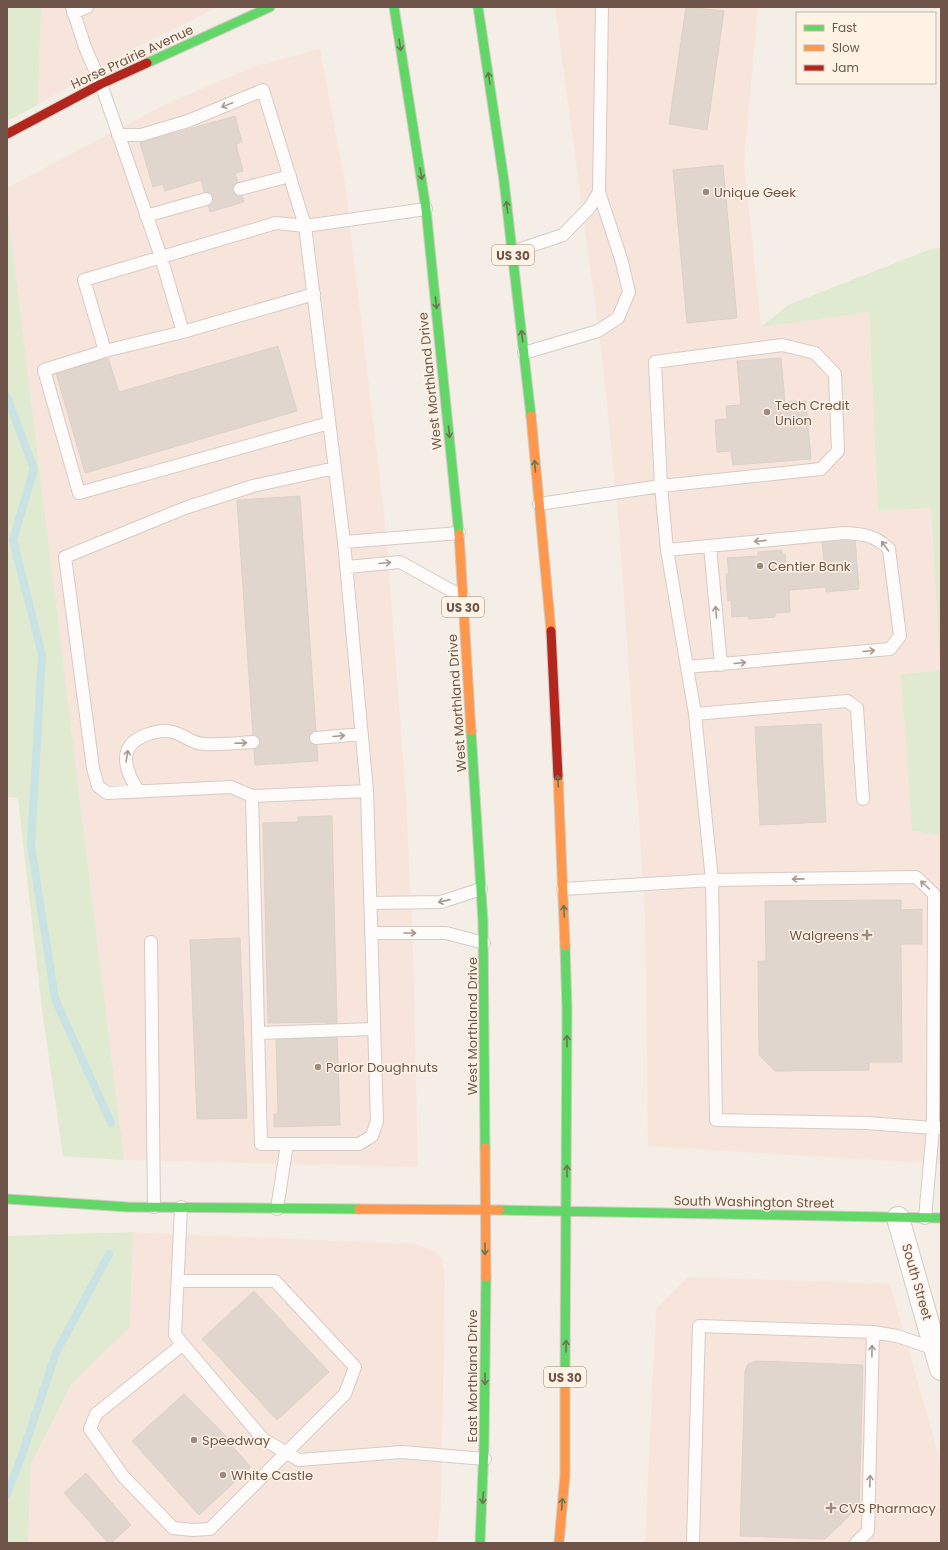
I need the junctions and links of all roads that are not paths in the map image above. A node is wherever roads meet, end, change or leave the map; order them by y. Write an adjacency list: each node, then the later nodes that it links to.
1 (87, 7): 6 (lane)
2 (270, 7): 7 (main road, Horse Prairie Avenue)
3 (394, 7): 15 (main road, West Morthland Drive / US 30, one-way to 15)
4 (478, 7): 18 (main road, US 30, one-way to 4)
5 (602, 7): 13 (lane)
6 (73, 10): 8 (lane)
7 (250, 12): 8 (main road, Horse Prairie Avenue)
8 (102, 84): 9 (main road, Horse Prairie Avenue); 10 (lane)
9 (7, 134)
10 (118, 135): 11 (lane, one-way to 10); 16 (lane)
11 (290, 176): 12 (lane); 17 (lane)
12 (240, 189)
13 (599, 192): 18 (lane); 23 (lane)
14 (206, 199): 16 (lane)
15 (426, 209): 17 (lane); 28 (main road, West Morthland Drive / US 30, one-way to 28)
16 (146, 216): 19 (lane)
17 (305, 226): 19 (lane); 20 (lane)
18 (512, 252): 23 (main road, US 30, one-way to 18)
19 (161, 257): 21 (lane); 22 (lane)
20 (314, 294): 21 (lane); 24 (lane)
21 (183, 332): 22 (lane)
22 (105, 351): 24 (lane)
23 (524, 354): 27 (main road, US 30, one-way to 23)
24 (329, 423): 25 (lane)
25 (335, 468): 29 (lane); 41 (lane)
26 (661, 486): 26 (lane); 27 (lane); 31 (lane)
27 (539, 504): 46 (main road, US 30, one-way to 27)
28 (459, 533): 29 (lane); 33 (main road, West Morthland Drive / US 30)
29 (344, 542): 32 (lane)
30 (710, 546): 31 (lane); 34 (lane, one-way to 30); 34 (lane, one-way to 30)
31 (667, 550): 35 (lane)
32 (347, 567): 33 (lane, one-way to 33); 37 (lane)
33 (463, 597): 45 (main road, West Morthland Drive / US 30)
34 (721, 665): 35 (lane)
35 (687, 668): 36 (lane)
36 (695, 714): 43 (lane); 44 (lane)
37 (362, 734): 38 (lane, one-way to 37); 40 (lane)
38 (316, 738)
39 (253, 742): 41 (lane, one-way to 39)
40 (367, 791): 42 (lane); 47 (lane)
41 (139, 792): 42 (lane)
42 (252, 796): 53 (lane)
43 (862, 799)
44 (712, 880): 46 (lane); 51 (lane, one-way to 44); 54 (lane)
45 (481, 889): 47 (lane, one-way to 47); 50 (main road, West Morthland Drive / US 30)
46 (563, 889): 61 (main road, US 30, one-way to 46)
47 (370, 903): 48 (lane)
48 (371, 933): 50 (lane, one-way to 50); 52 (lane)
49 (151, 942): 57 (lane)
50 (484, 943): 60 (main road, West Morthland Drive / US 30)
51 (938, 1004): 54 (lane)
52 (374, 1029): 53 (lane); 55 (lane)
53 (259, 1032): 55 (lane)
54 (937, 1128): 63 (lane)
55 (287, 1144): 59 (lane)
56 (7, 1199): 57 (main road, South Washington Street)
57 (154, 1207): 58 (main road, South Washington Street)
58 (181, 1208): 59 (main road, South Washington Street); 65 (lane)
59 (277, 1209): 60 (main road, South Washington Street)
60 (486, 1210): 61 (main road, South Washington Street); 71 (main road, East Morthland Drive / US 30, one-way to 71)
61 (566, 1210): 62 (main road, South Washington Street); 73 (main road, US 30, one-way to 61)
62 (898, 1218): 63 (main road, South Washington Street); 68 (street, South Street)
63 (925, 1218): 64 (main road, South Washington Street)
64 (941, 1218)
65 (178, 1281): 67 (lane); 70 (lane)
66 (873, 1332): 68 (lane); 74 (lane); 75 (lane, one-way to 66)
67 (183, 1344): 70 (lane); 70 (lane)
68 (938, 1348): 69 (street, South Street)
69 (941, 1369)
70 (287, 1453): 71 (lane)
71 (485, 1459): 72 (main road, East Morthland Drive / US 30, one-way to 72)
72 (480, 1543)
73 (559, 1543)
74 (693, 1543)
75 (856, 1543)

